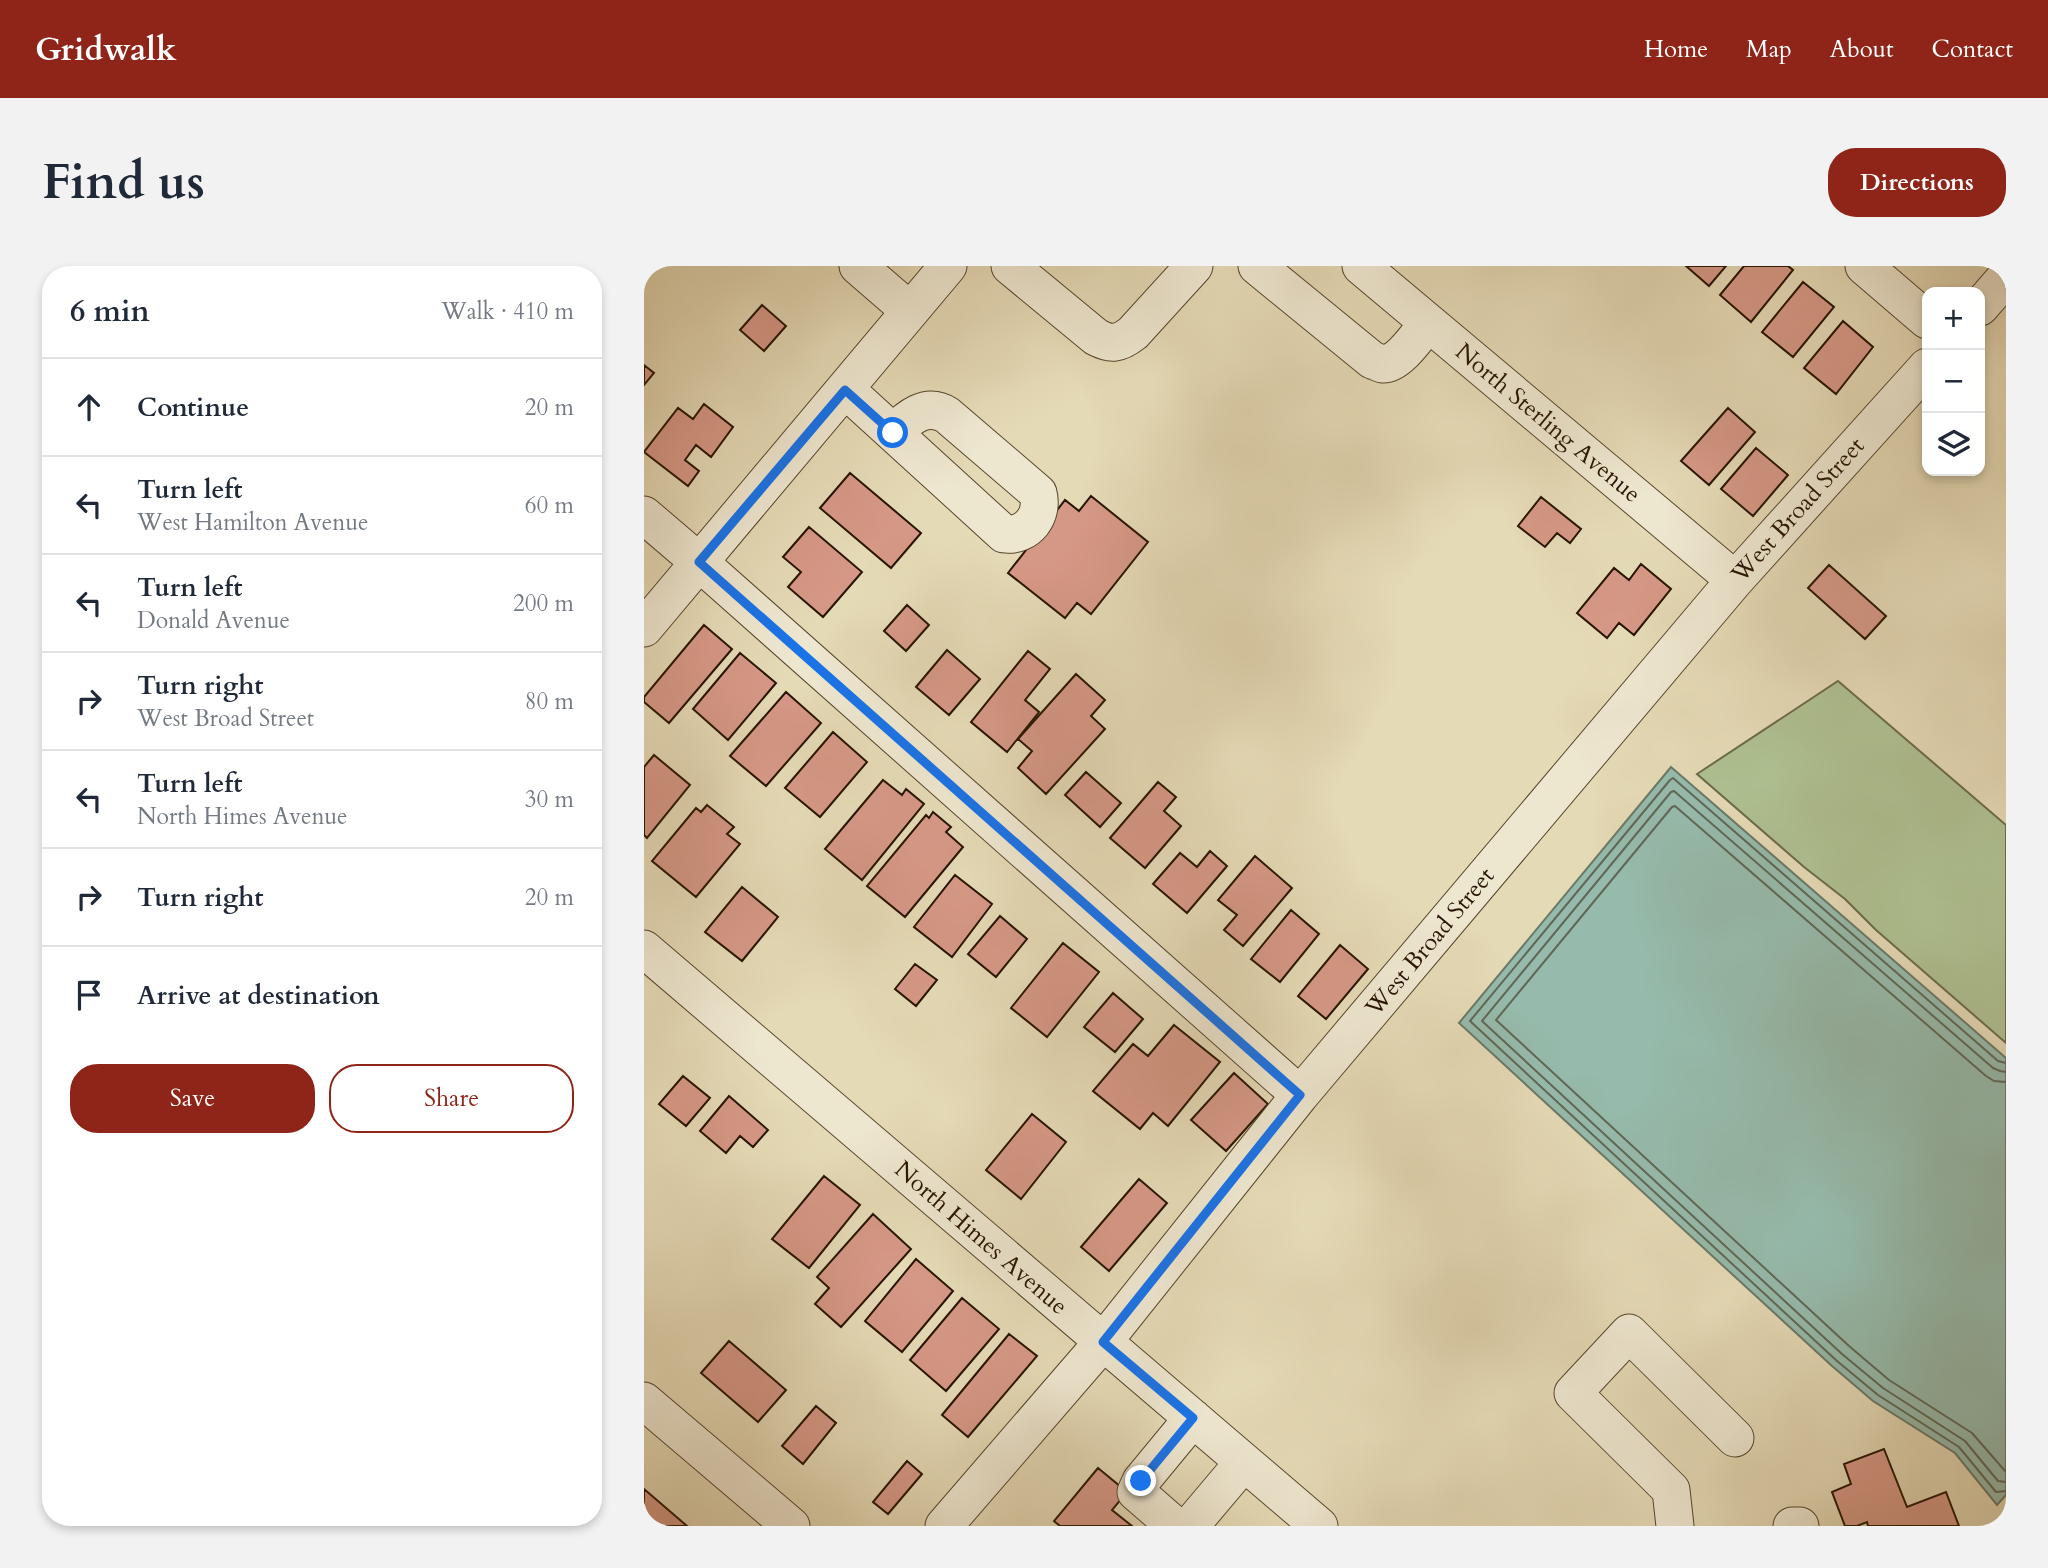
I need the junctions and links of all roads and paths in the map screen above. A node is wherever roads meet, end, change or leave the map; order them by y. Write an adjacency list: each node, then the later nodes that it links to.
1 (858, 266): 10 (street)
2 (948, 266): 10 (street)
3 (1010, 266): 4 (street)
4 (1194, 266)
5 (1257, 266): 12 (street)
6 (1361, 266): 12 (street, North Sterling Avenue)
7 (1864, 266): 11 (street)
8 (2006, 277): 9 (street)
9 (1985, 301)
10 (910, 311): 14 (street)
11 (1922, 316)
12 (1428, 323): 18 (street, North Sterling Avenue)
13 (1922, 373): 18 (street, West Broad Street)
14 (845, 390): 15 (street); 17 (street)
15 (893, 433)
16 (644, 515): 17 (street)
17 (699, 562): 19 (street); 21 (street)
18 (1735, 580): 21 (street, West Broad Street)
19 (644, 628)
20 (644, 949): 22 (street, North Himes Avenue)
21 (1300, 1095): 22 (street, West Broad Street)
22 (1103, 1342): 24 (street, North Himes Avenue); 28 (street, West Broad Street)
23 (644, 1401): 27 (street)
24 (1193, 1418): 26 (street, North Himes Avenue); 29 (street)
25 (1735, 1438): 32 (street)
26 (1244, 1462): 30 (street); 31 (street, North Himes Avenue)
27 (791, 1526)
28 (944, 1526)
29 (1175, 1526)
30 (1190, 1526)
31 (1319, 1526)
32 (1675, 1526)
33 (1792, 1526): 34 (street)
34 (1800, 1526)

